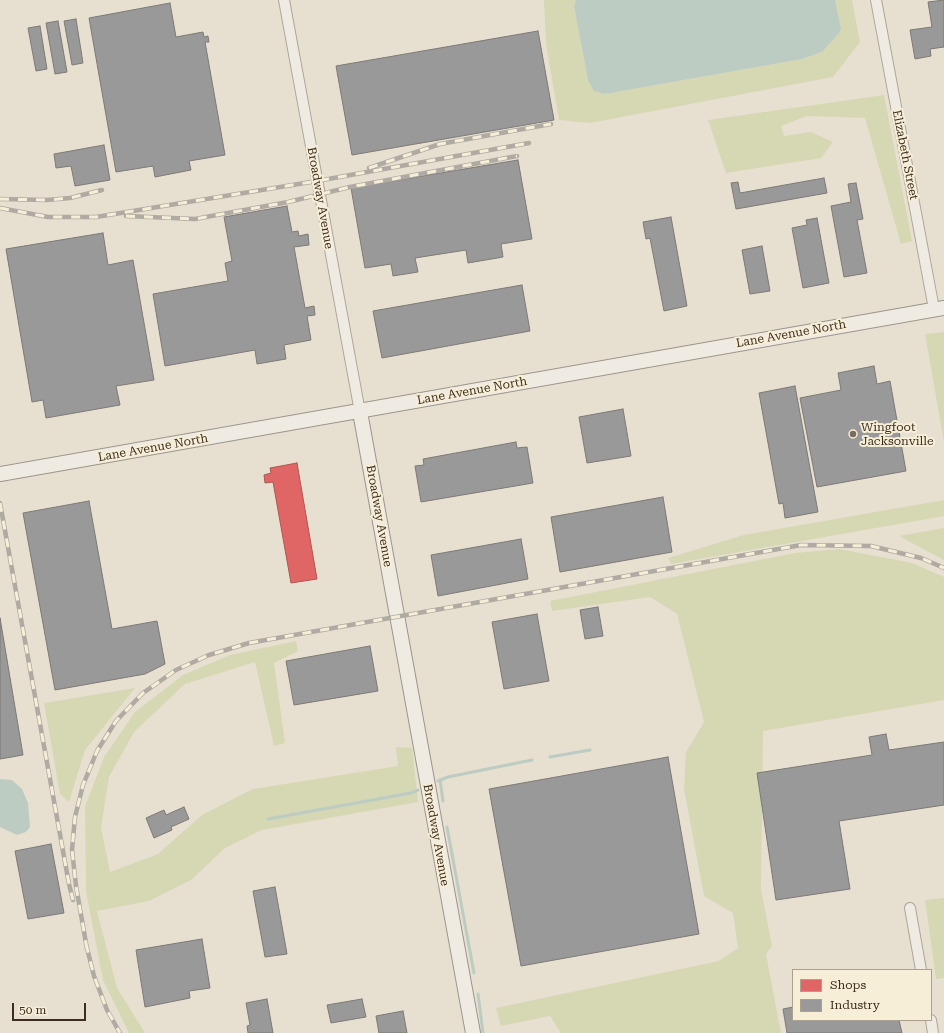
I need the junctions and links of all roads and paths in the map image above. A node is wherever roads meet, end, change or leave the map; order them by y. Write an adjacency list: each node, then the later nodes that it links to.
1 (284, 0): 4 (street, Broadway Avenue)
2 (876, 0): 3 (street, Elizabeth Street)
3 (939, 308): 4 (main road, Lane Avenue North)
4 (360, 412): 5 (main road, Lane Avenue North); 9 (main road, Broadway Avenue)
5 (0, 474)
6 (910, 908): 7 (street)
7 (921, 969)
8 (931, 1021): 10 (street)
9 (473, 1033)
10 (933, 1033)

